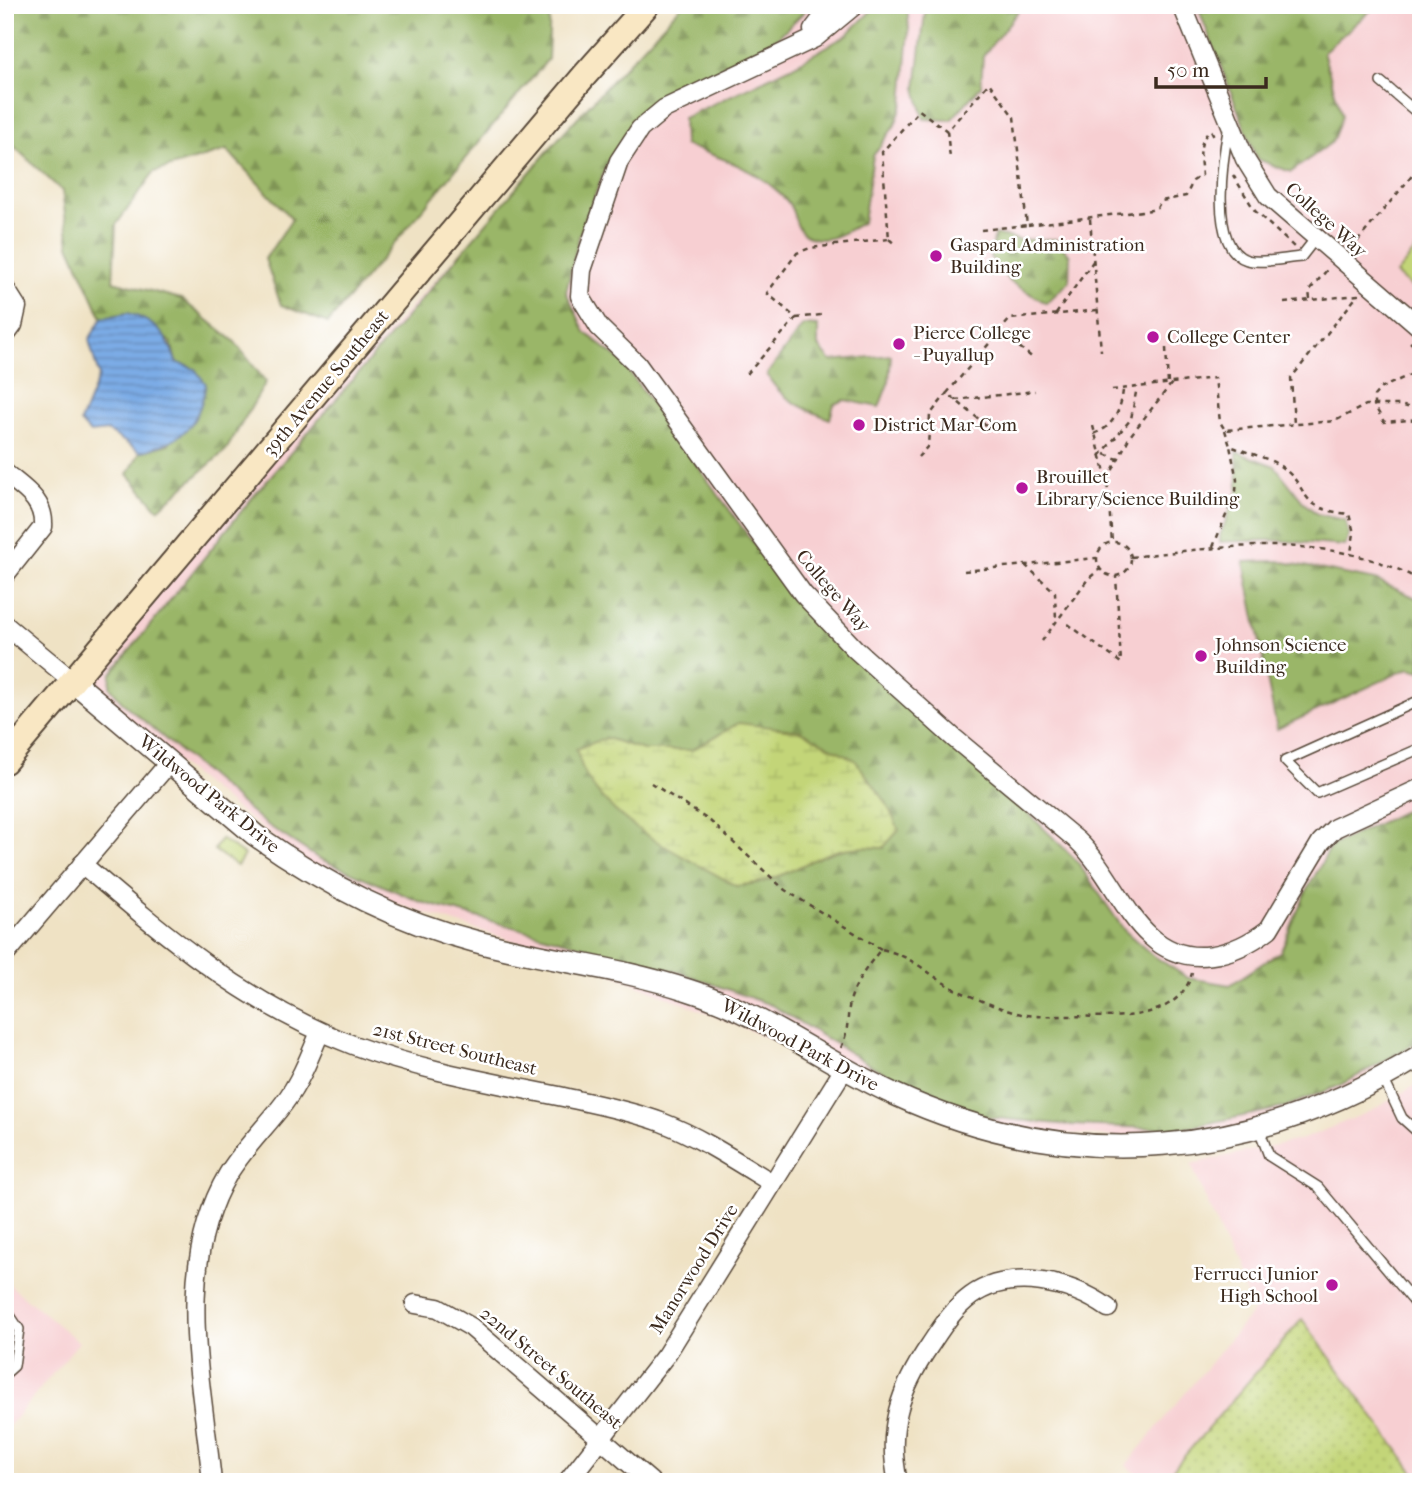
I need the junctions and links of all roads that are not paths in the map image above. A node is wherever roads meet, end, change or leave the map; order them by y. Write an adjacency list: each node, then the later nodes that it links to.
1 (647, 5): 16 (main road, 39th Avenue Southeast)
2 (832, 5): 5 (street)
3 (855, 5): 5 (street, College Way)
4 (1182, 5): 8 (street, College Way)
5 (795, 48): 21 (street, College Way)
6 (1381, 82): 7 (lane)
7 (1421, 116)
8 (1229, 123): 9 (street, College Way); 9 (lane)
9 (1310, 247): 11 (street, College Way)
10 (5, 288): 12 (street)
11 (1421, 328)
12 (5, 336)
13 (5, 473): 14 (street)
14 (5, 575)
15 (5, 625): 16 (street)
16 (74, 682): 19 (main road, 39th Avenue Southeast); 20 (street, Wildwood Park Drive)
17 (1421, 713): 18 (lane)
18 (1421, 748)
19 (5, 761)
20 (169, 764): 22 (street); 26 (street, Wildwood Park Drive)
21 (1421, 788)
22 (82, 864): 23 (street); 24 (street, 21st Street Southeast)
23 (5, 955)
24 (320, 1032): 30 (street, 21st Street Southeast); 37 (street)
25 (1421, 1055): 27 (street, Wildwood Park Drive)
26 (839, 1066): 28 (street, Wildwood Park Drive); 30 (street, Manorwood Drive)
27 (1382, 1079): 28 (street, Wildwood Park Drive); 29 (lane)
28 (1259, 1129): 34 (lane)
29 (1421, 1135)
30 (772, 1183): 36 (street, Manorwood Drive)
31 (415, 1304): 36 (street, 22nd Street Southeast)
32 (5, 1308): 35 (lane)
33 (1108, 1308): 40 (street)
34 (1421, 1310)
35 (5, 1374)
36 (603, 1439): 38 (street, Manorwood Drive); 39 (street, 22nd Street Southeast)
37 (212, 1482)
38 (567, 1482)
39 (651, 1482)
40 (898, 1482)

